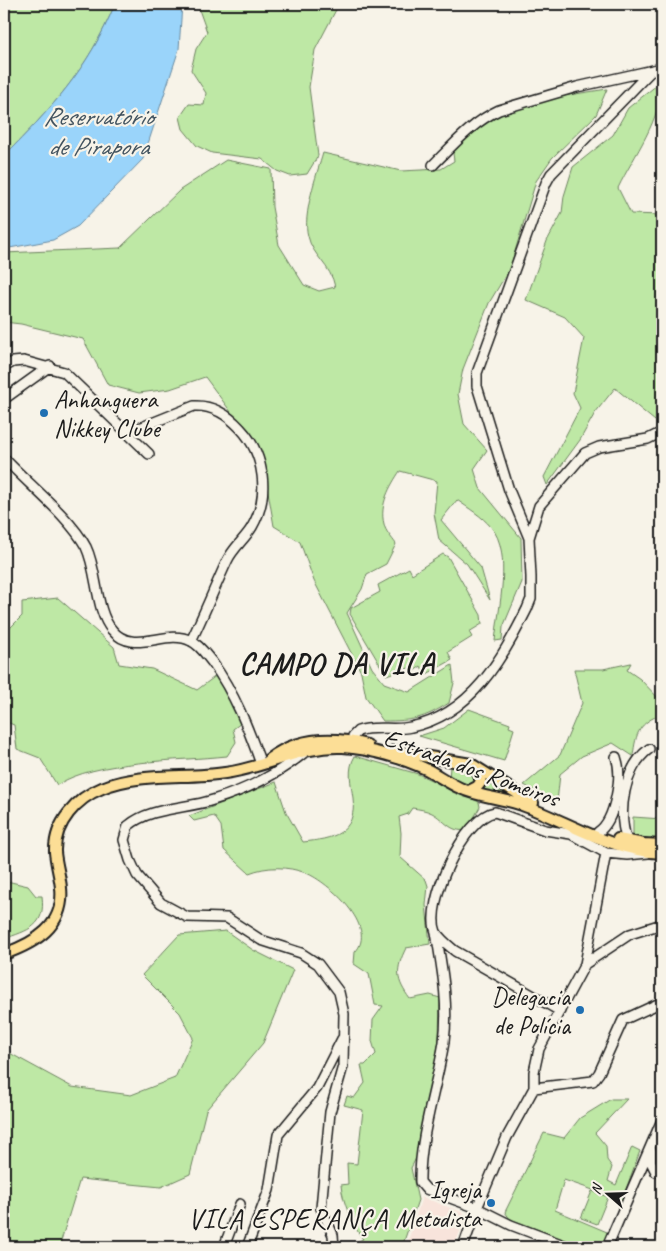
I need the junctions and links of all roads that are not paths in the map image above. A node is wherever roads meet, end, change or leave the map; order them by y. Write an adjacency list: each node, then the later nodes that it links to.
1 (662, 68): 2 (street)
2 (651, 71): 3 (street); 11 (street)
3 (433, 164)
4 (50, 366): 5 (street); 6 (street); 7 (street)
5 (4, 367)
6 (4, 399)
7 (125, 431): 9 (street); 12 (street)
8 (662, 432): 11 (street)
9 (149, 454)
10 (4, 458): 12 (street)
11 (529, 538): 14 (street)
12 (192, 641): 19 (street)
13 (317, 740): 14 (main road, Estrada dos Romeiros); 16 (street); 19 (main road, Estrada dos Romeiros)
14 (356, 746): 16 (main road, Estrada dos Romeiros); 18 (main road, Estrada dos Romeiros); 21 (main road, Estrada dos Romeiros)
15 (649, 749): 25 (street)
16 (306, 750): 19 (main road, Estrada dos Romeiros); 35 (street)
17 (616, 757): 24 (street)
18 (454, 760): 20 (main road, Estrada dos Romeiros); 21 (main road)
19 (262, 764): 31 (main road, Estrada dos Romeiros)
20 (477, 768): 22 (main road); 24 (main road, Estrada dos Romeiros)
21 (446, 780): 22 (main road, Estrada dos Romeiros)
22 (469, 791): 23 (main road, Estrada dos Romeiros)
23 (569, 830): 27 (main road, Estrada dos Romeiros); 28 (street); 30 (street)
24 (602, 830): 25 (main road, Estrada dos Romeiros)
25 (625, 836): 26 (main road, Estrada dos Romeiros)
26 (662, 845)
27 (657, 852): 28 (street)
28 (606, 853): 32 (street)
29 (662, 924): 32 (street)
30 (436, 932): 34 (street); 42 (street)
31 (4, 954)
32 (585, 964): 34 (street)
33 (662, 1002): 36 (street)
34 (560, 1011): 36 (street)
35 (343, 1037): 44 (street); 45 (street)
36 (534, 1088): 42 (street)
37 (662, 1120): 38 (street)
38 (651, 1145): 39 (street); 40 (street)
39 (659, 1172): 40 (street)
40 (637, 1178): 48 (street)
41 (240, 1204): 43 (street)
42 (477, 1208): 46 (street); 47 (street)
43 (224, 1247)
44 (247, 1247)
45 (334, 1247)
46 (463, 1247)
47 (569, 1247)
48 (607, 1247)

